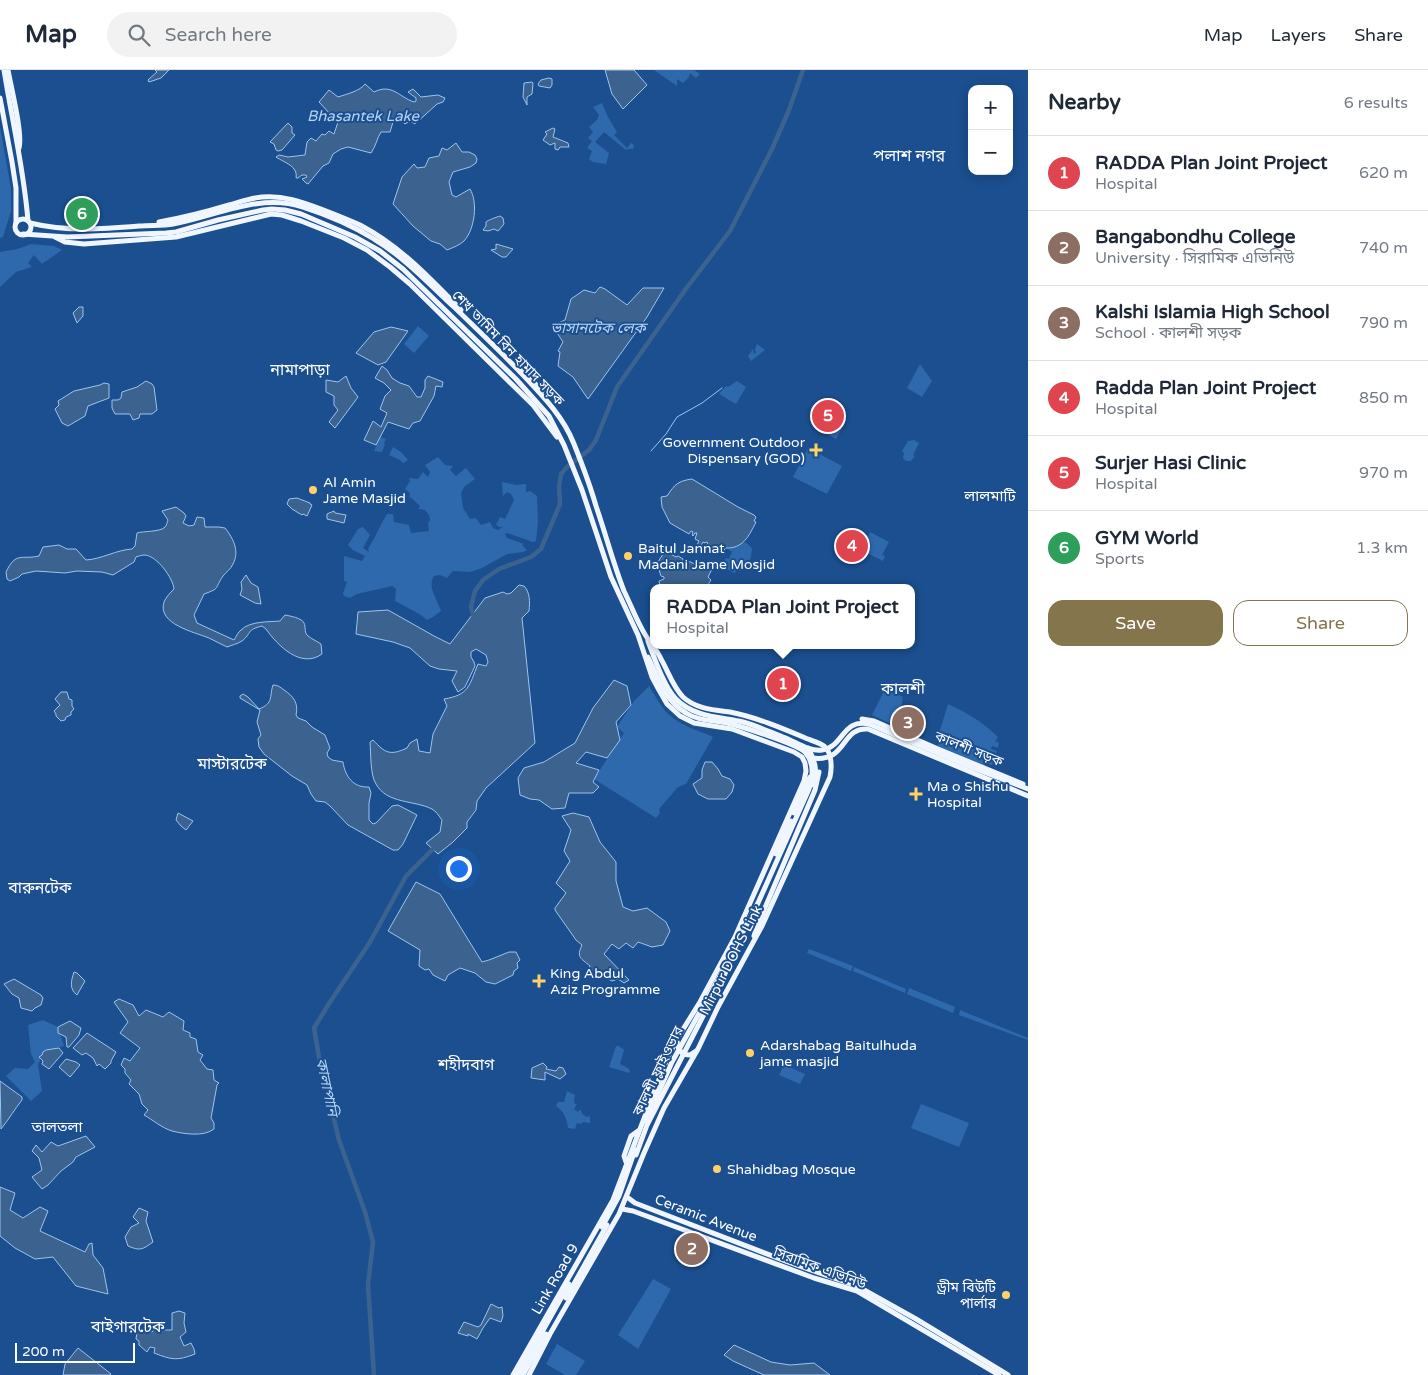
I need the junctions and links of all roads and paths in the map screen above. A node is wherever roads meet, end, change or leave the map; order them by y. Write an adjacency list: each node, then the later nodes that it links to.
1 (4, 70): 4 (main road)
2 (8, 70): 4 (main road)
3 (0, 98): 6 (main road)
4 (18, 151): 5 (main road)
5 (29, 222): 6 (main road); 8 (main road); 9 (main road, শেখ তামিম বিন হামাদ সড়ক)
6 (16, 223): 8 (main road)
7 (119, 225): 9 (main road)
8 (23, 234): 10 (main road, শেখ তামিম বিন হামাদ সড়ক)
9 (573, 442): 11 (main road, শেখ তামিম বিন হামাদ সড়ক)
10 (638, 636): 13 (main road); 16 (main road, শেখ তামিম বিন হামাদ সড়ক)
11 (646, 636): 12 (main road, শেখ তামিম বিন হামাদ সড়ক); 13 (main road)
12 (650, 642)
13 (648, 649): 19 (main road); 23 (main road)
14 (655, 649): 15 (main road, শেখ তামিম বিন হামাদ সড়ক)
15 (730, 712): 16 (main road); 17 (main road, শেখ তামিম বিন হামাদ সড়ক)
16 (726, 728): 20 (main road, শেখ তামিম বিন হামাদ সড়ক)
17 (814, 742): 18 (main road, শেখ তামিম বিন হামাদ সড়ক); 22 (main road)
18 (824, 746): 21 (main road); 24 (main road, কালশী সড়ক)
19 (808, 748): 24 (main road); 27 (main road); 37 (main road)
20 (799, 755): 22 (main road, শেখ তামিম বিন হামাদ সড়ক); 26 (main road, Mirpur DOHS Link)
21 (830, 757): 22 (main road, শেখ তামিম বিন হামাদ সড়ক); 25 (main road); 27 (main road, Mirpur DOHS Link)
22 (810, 758)
23 (812, 774): 26 (main road); 36 (main road, কালশী ফ্লাইওভার)
24 (1028, 788)
25 (1028, 796)
26 (735, 937): 28 (main road, Mirpur DOHS Link)
27 (753, 940): 29 (main road, Mirpur DOHS Link)
28 (677, 1039): 29 (main road); 30 (main road, Mirpur DOHS Link)
29 (698, 1049): 31 (main road, Mirpur DOHS Link)
30 (666, 1061): 31 (main road); 32 (main road, Mirpur DOHS Link)
31 (685, 1072): 33 (main road, Mirpur DOHS Link)
32 (614, 1197): 35 (main road, Link Road 9)
33 (626, 1197): 34 (main road, Link Road 9); 40 (main road, Ceramic Avenue)
34 (622, 1209): 38 (main road, Link Road 9); 39 (main road, সিরামিক এভিনিউ)
35 (513, 1375)
36 (518, 1375)
37 (523, 1375)
38 (529, 1375)
39 (999, 1375)
40 (1008, 1375)

